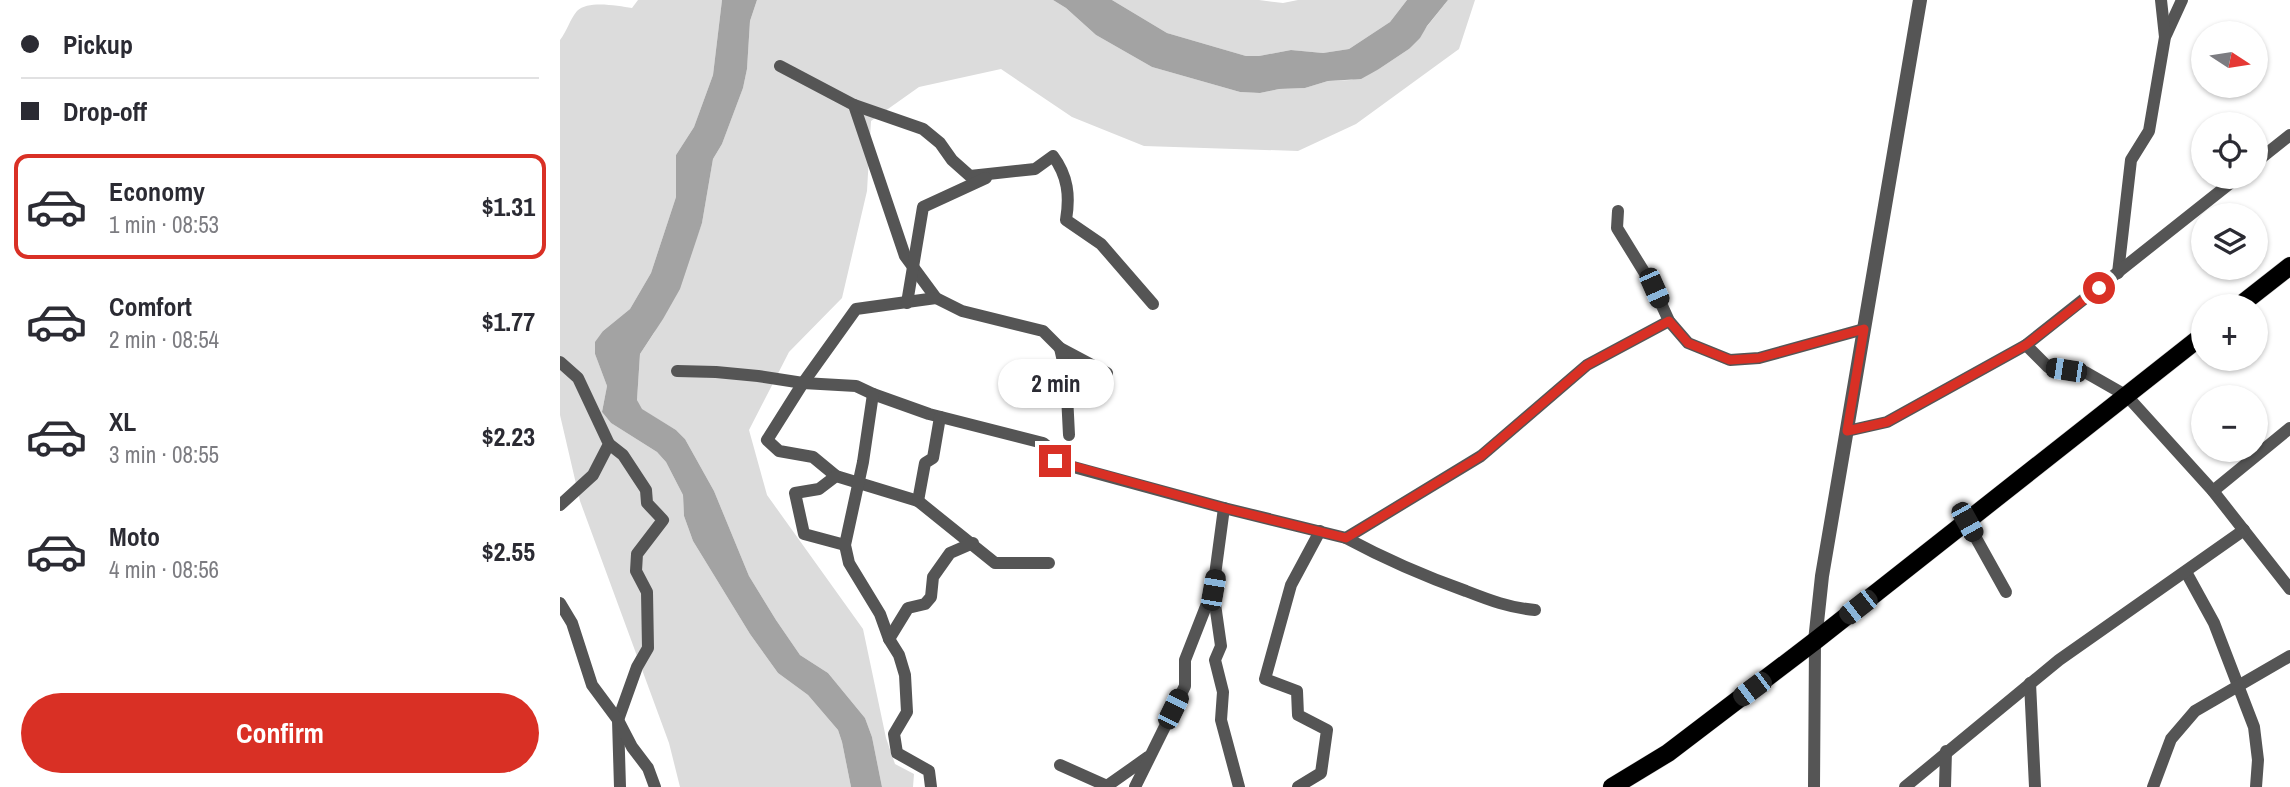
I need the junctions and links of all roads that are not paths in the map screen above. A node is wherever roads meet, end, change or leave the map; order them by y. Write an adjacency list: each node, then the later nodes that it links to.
1 (1920, 0): 20 (street)
2 (2161, 0): 4 (street)
3 (2182, 0): 4 (street)
4 (2165, 37): 14 (street)
5 (780, 66): 6 (street)
6 (855, 105): 9 (street); 13 (street)
7 (2290, 135): 8 (street)
8 (2268, 152)
9 (996, 174): 13 (street); 18 (street)
10 (2223, 189): 14 (street)
11 (1618, 211): 19 (street)
12 (2290, 266): 15 (main road)
13 (913, 268): 16 (street); 17 (street)
14 (2118, 273): 21 (street)
15 (2254, 294)
16 (936, 299): 17 (street); 23 (street)
17 (906, 303): 29 (street)
18 (1153, 304)
19 (1669, 321): 20 (street); 46 (street)
20 (1864, 329): 34 (street)
21 (2026, 345): 31 (street); 34 (street)
22 (2191, 345): 31 (main road)
23 (1060, 348): 26 (street); 35 (street)
24 (560, 362): 28 (street)
25 (677, 371): 29 (street)
26 (1107, 373)
27 (560, 374): 28 (street)
28 (578, 378): 36 (street)
29 (803, 383): 30 (street); 37 (street)
30 (873, 394): 32 (street); 38 (street)
31 (2127, 396): 39 (street); 43 (main road)
32 (940, 417): 40 (street); 42 (street)
33 (2290, 428): 39 (street)
34 (1847, 431): 58 (street)
35 (1069, 435)
36 (609, 444): 41 (street); 62 (street)
37 (836, 476): 38 (street); 48 (street)
38 (859, 481): 40 (street); 48 (street)
39 (2213, 491): 44 (street)
40 (918, 501): 47 (street)
41 (560, 505)
42 (1224, 508): 45 (street); 53 (street)
43 (1967, 522): 54 (street); 58 (main road)
44 (2244, 530): 50 (street); 51 (street)
45 (1320, 531): 46 (street); 71 (street)
46 (1346, 538): 56 (street)
47 (973, 543): 49 (street); 57 (street)
48 (845, 545): 57 (street)
49 (1049, 564)
50 (2285, 571): 52 (street)
51 (2186, 572): 60 (street); 61 (street)
52 (2290, 589)
53 (1213, 590): 64 (street); 70 (street)
54 (2006, 592)
55 (560, 603): 62 (street)
56 (1535, 610)
57 (889, 639): 68 (street)
58 (1815, 641): 72 (main road); 73 (street)
59 (2290, 656): 61 (street)
60 (2029, 683): 63 (street); 76 (street)
61 (2239, 686): 77 (street); 78 (street)
62 (618, 720): 66 (street); 67 (street)
63 (1946, 751): 74 (street); 75 (street)
64 (1151, 754): 65 (street); 69 (street)
65 (1060, 765)
66 (620, 787)
67 (655, 787)
68 (931, 787)
69 (1135, 787)
70 (1239, 787)
71 (1298, 787)
72 (1612, 787)
73 (1814, 787)
74 (1905, 787)
75 (1945, 787)
76 (2035, 787)
77 (2153, 787)
78 (2256, 787)

